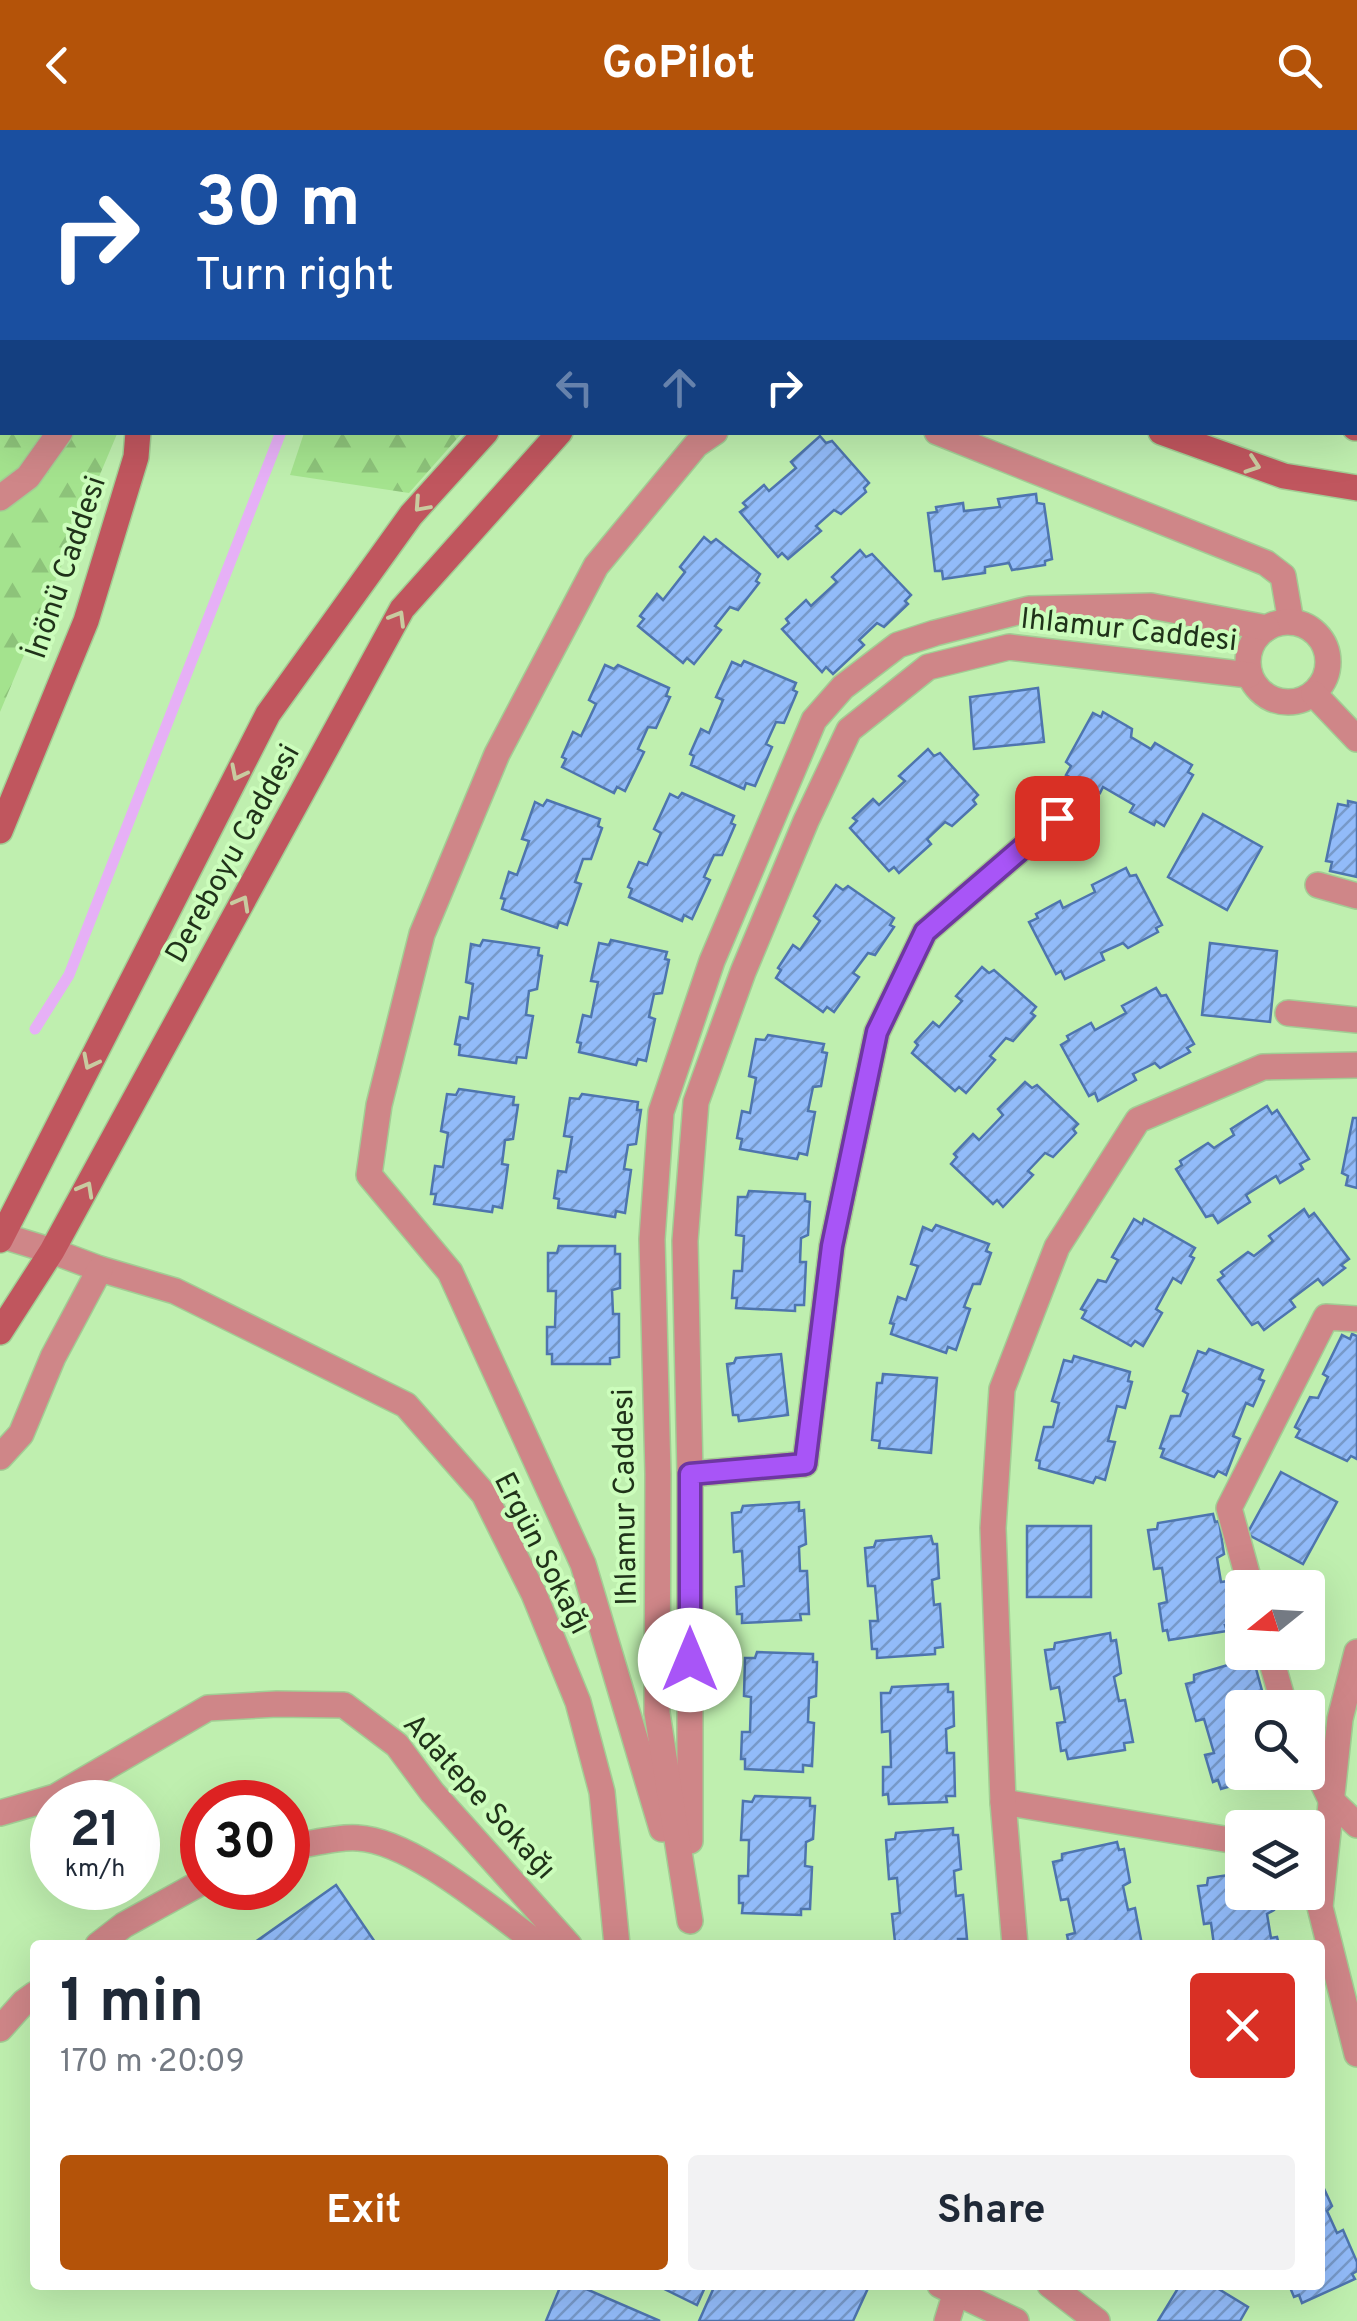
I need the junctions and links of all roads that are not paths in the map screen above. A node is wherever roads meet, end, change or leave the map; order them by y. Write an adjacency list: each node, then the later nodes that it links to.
1 (58, 435): 9 (street)
2 (138, 435): 15 (main road, İnönü Caddesi)
3 (483, 435): 21 (main road, Dereboyu Caddesi, one-way to 21)
4 (557, 435): 22 (main road, Dereboyu Caddesi, one-way to 4)
5 (711, 435): 40 (street)
6 (945, 435): 10 (street)
7 (1169, 435): 8 (main road, one-way to 8)
8 (1357, 488)
9 (0, 498)
10 (1279, 625): 11 (street); 12 (street); 40 (street, Ihlamur Caddesi)
11 (1250, 675): 12 (street); 27 (street, Ihlamur Caddesi)
12 (1314, 694): 13 (street)
13 (1357, 739)
14 (1057, 818): 27 (street)
15 (0, 831)
16 (1318, 885): 17 (street)
17 (1357, 896)
18 (1288, 1013): 19 (street)
19 (1357, 1020)
20 (1357, 1065): 32 (street)
21 (1, 1238): 22 (street, Ergün Sokağı)
22 (52, 1251): 23 (street, Ergün Sokağı); 25 (main road, Dereboyu Caddesi)
23 (100, 1269): 26 (street); 44 (street, Ergün Sokağı)
24 (1357, 1319): 28 (street)
25 (0, 1332)
26 (0, 1457)
27 (690, 1474): 40 (street, Ihlamur Caddesi)
28 (1246, 1570)
29 (1357, 1652): 31 (street)
30 (1325, 1787): 31 (street)
31 (1331, 1800): 34 (street); 35 (street)
32 (1003, 1802): 36 (street); 45 (street)
33 (0, 1813): 43 (street, Adatepe Sokağı)
34 (1325, 1823)
35 (1357, 1826)
36 (1225, 1839)
37 (310, 1845): 42 (street)
38 (180, 1894): 41 (street)
39 (1321, 1910): 48 (street)
40 (691, 1933)
41 (104, 1940)
42 (533, 1940)
43 (565, 1940)
44 (617, 1940)
45 (1015, 1940)
46 (30, 1998): 47 (street)
47 (0, 2030)
48 (1357, 2054)
49 (948, 2290): 52 (street)
50 (950, 2290): 53 (street)
51 (1057, 2290): 54 (street)
52 (947, 2321)
53 (1016, 2321)
54 (1097, 2321)

